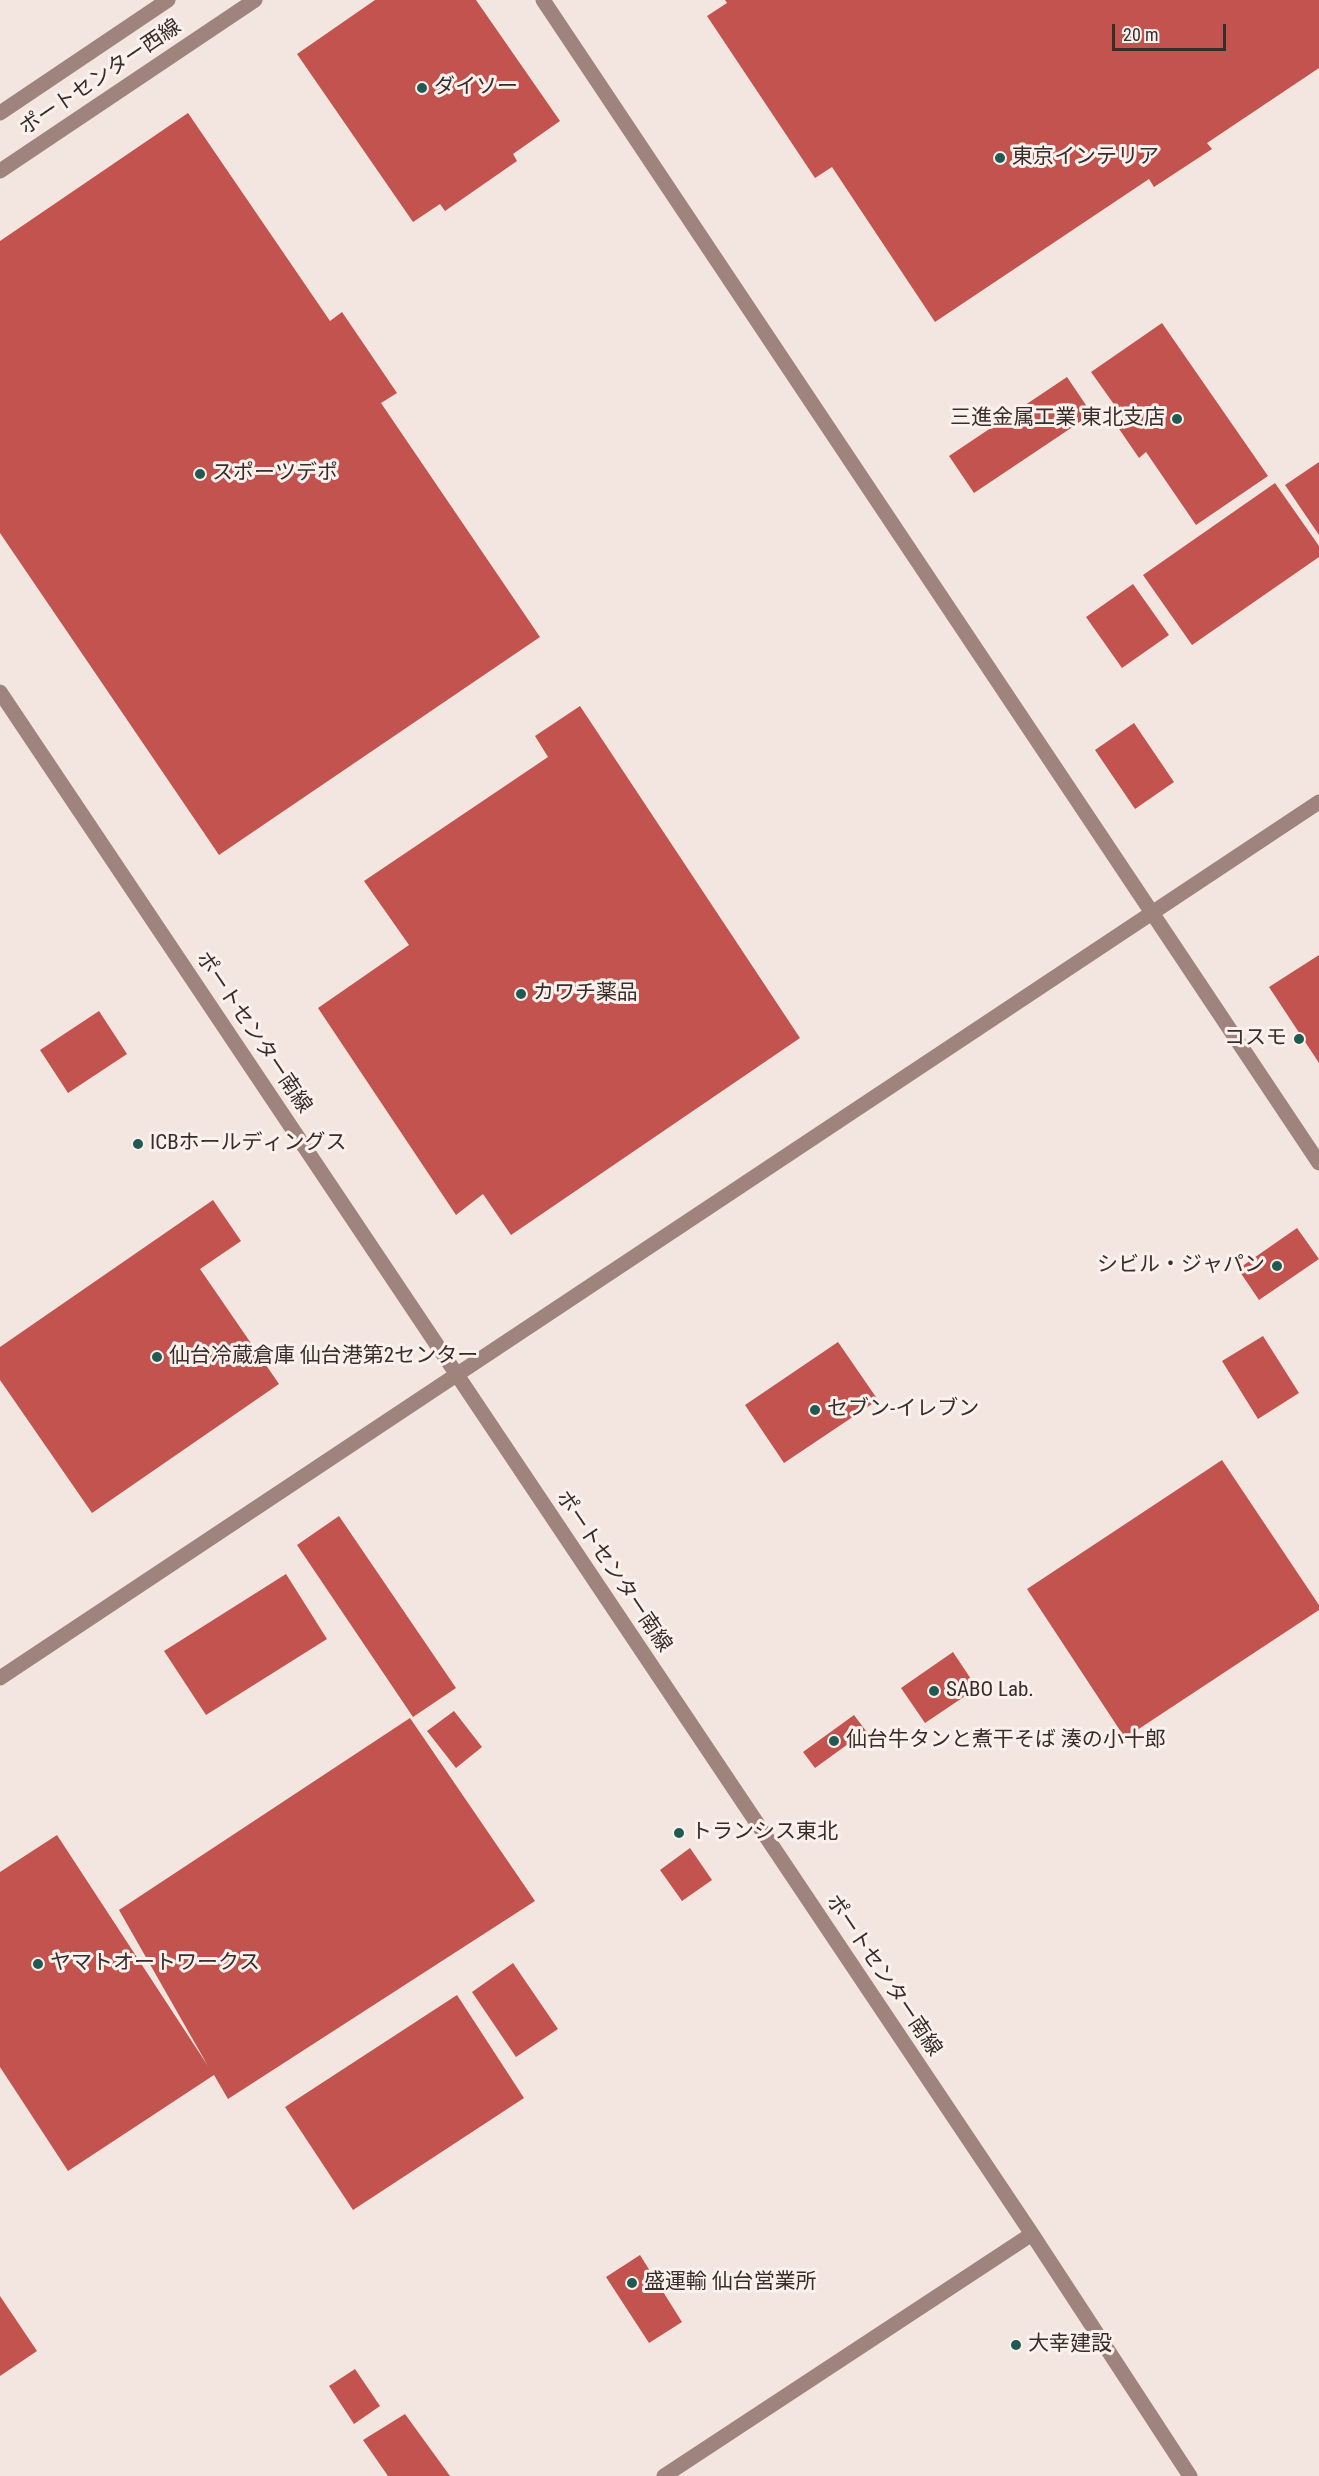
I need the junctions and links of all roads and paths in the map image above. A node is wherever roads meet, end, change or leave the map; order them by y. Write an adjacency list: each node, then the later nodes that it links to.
1 (168, 0): 4 (street)
2 (255, 0): 5 (street, ポートセンター西線)
3 (543, 0): 8 (street)
4 (0, 113)
5 (0, 171)
6 (0, 692): 10 (street, ポートセンター南線)
7 (1319, 802): 8 (street)
8 (1154, 912): 9 (street); 10 (street)
9 (1319, 1162)
10 (456, 1376): 11 (street); 12 (street, ポートセンター南線)
11 (0, 1678)
12 (1032, 2234): 13 (street); 14 (street, ポートセンター南線)
13 (664, 2476)
14 (1190, 2476)

